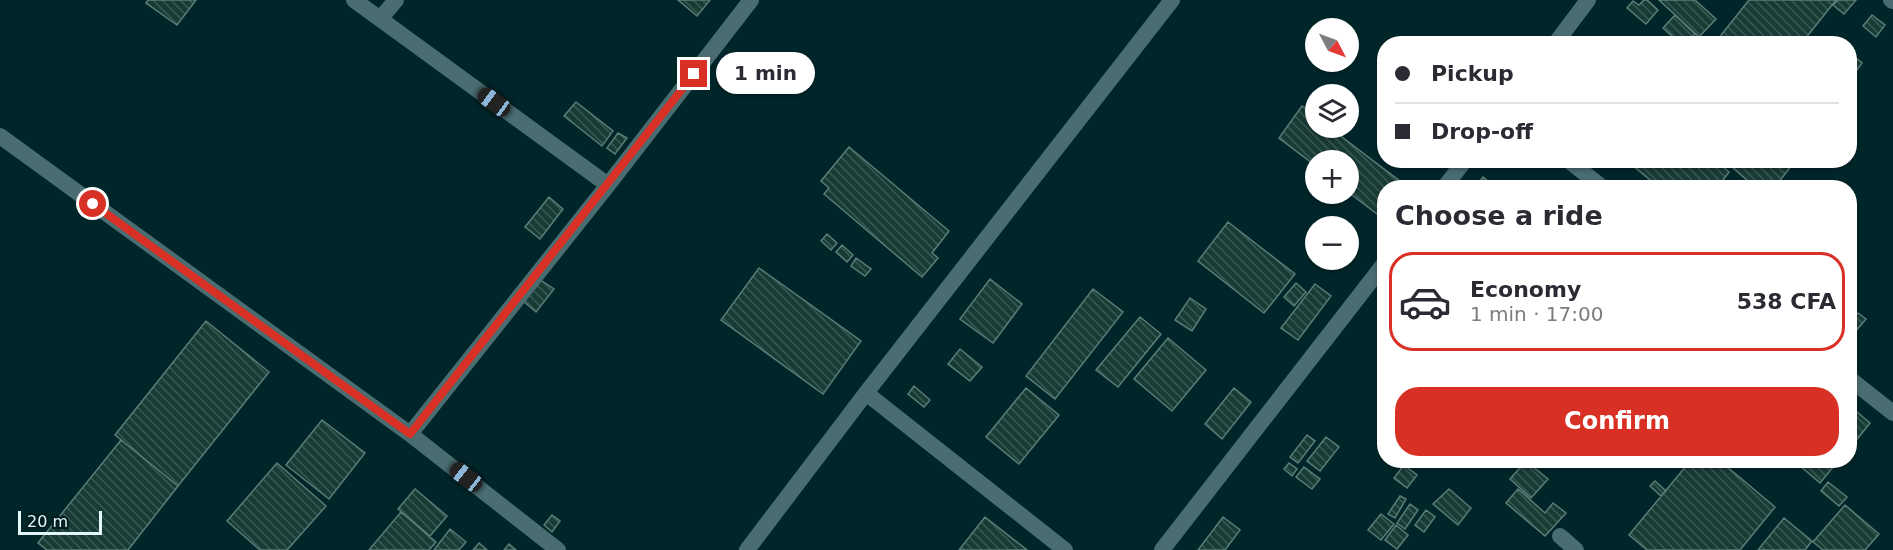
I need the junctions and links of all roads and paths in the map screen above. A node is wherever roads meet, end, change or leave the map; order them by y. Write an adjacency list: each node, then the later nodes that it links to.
1 (354, 0): 6 (street)
2 (396, 0): 6 (street)
3 (751, 0): 11 (street)
4 (1172, 0): 14 (street)
5 (1588, 0): 7 (street)
6 (380, 19): 11 (street)
7 (1561, 36)
8 (0, 136): 16 (street)
9 (1578, 168): 10 (street)
10 (1593, 180)
11 (608, 185): 16 (street)
12 (1377, 273): 21 (street)
13 (1857, 385): 15 (street)
14 (866, 393): 19 (street); 20 (street)
15 (1893, 413)
16 (410, 434): 18 (street)
17 (1560, 536): 22 (street)
18 (558, 550)
19 (747, 550)
20 (1065, 550)
21 (1162, 550)
22 (1576, 550)

